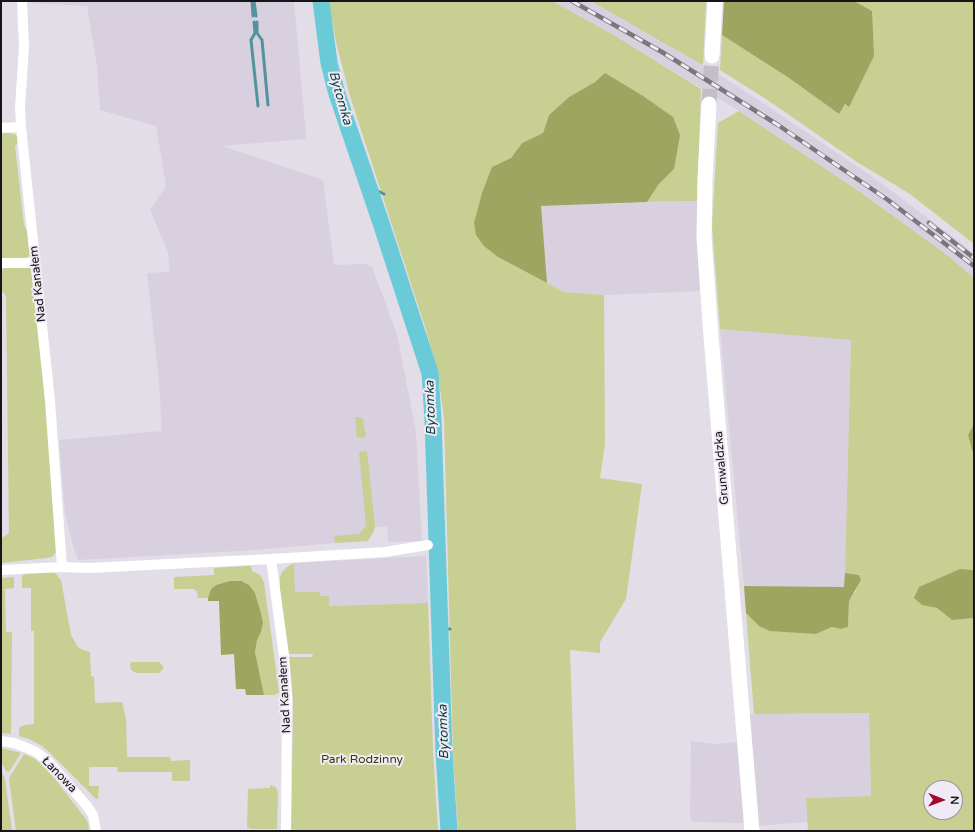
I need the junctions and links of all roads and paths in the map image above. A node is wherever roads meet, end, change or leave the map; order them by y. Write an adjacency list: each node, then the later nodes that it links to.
1 (22, 1): 5 (street, Nad Kanałem)
2 (715, 1): 3 (street)
3 (712, 56)
4 (709, 104): 16 (street, Grunwaldzka)
5 (21, 127): 6 (street); 7 (street, Nad Kanałem)
6 (1, 128)
7 (35, 262): 8 (street); 11 (street, Nad Kanałem)
8 (1, 263)
9 (428, 546): 10 (street)
10 (271, 559): 11 (street); 15 (street, Nad Kanałem)
11 (62, 567): 12 (street)
12 (1, 570)
13 (1, 741): 14 (street, Łanowa)
14 (96, 831)
15 (286, 831)
16 (752, 831)

